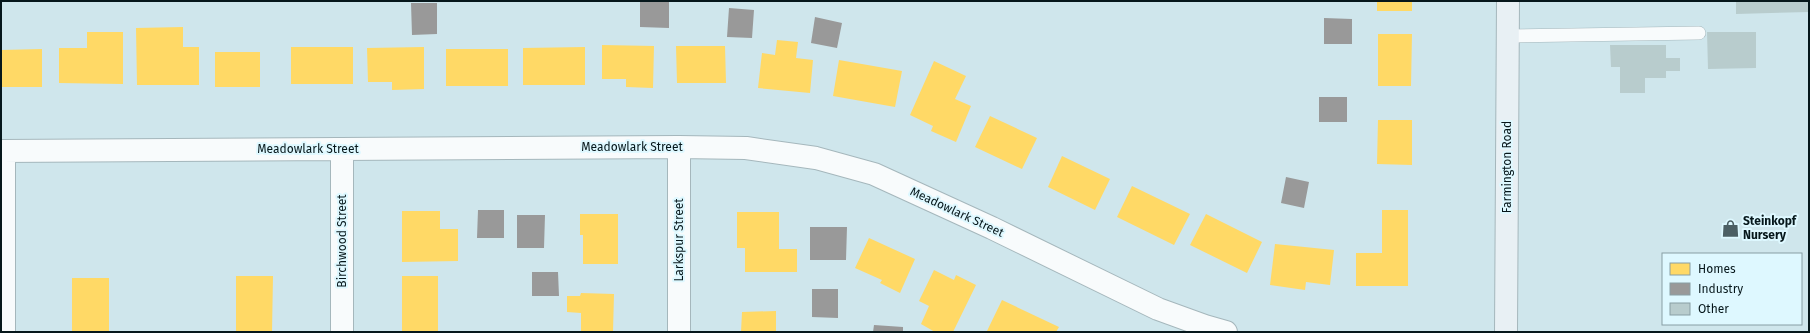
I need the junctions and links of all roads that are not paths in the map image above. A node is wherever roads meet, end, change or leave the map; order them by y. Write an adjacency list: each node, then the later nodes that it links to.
1 (1508, 1): 3 (main road, Farmington Road)
2 (1699, 33): 3 (lane)
3 (1507, 36): 11 (main road, Farmington Road)
4 (680, 147): 5 (street, Meadowlark Street); 9 (street, Larkspur Street); 10 (street, Meadowlark Street)
5 (342, 149): 6 (street, Meadowlark Street); 8 (street, Birchwood Street)
6 (3, 151): 7 (street)
7 (4, 332)
8 (342, 332)
9 (679, 332)
10 (1226, 332)
11 (1506, 332)

